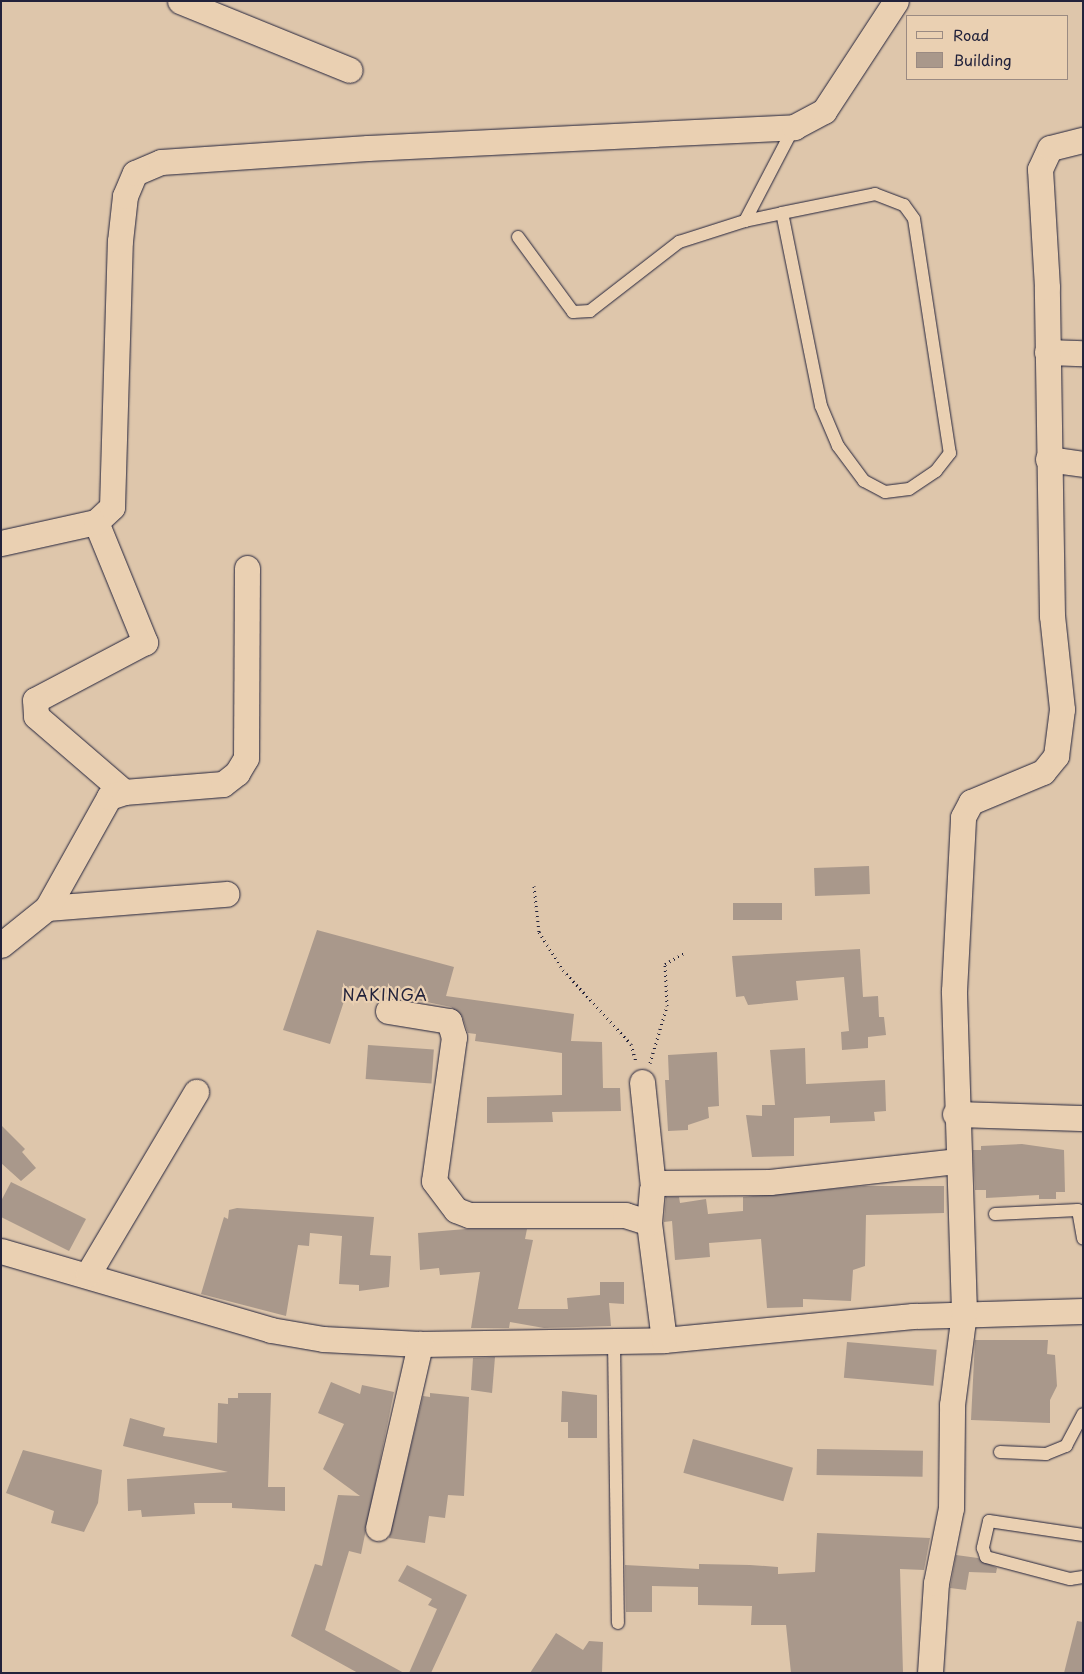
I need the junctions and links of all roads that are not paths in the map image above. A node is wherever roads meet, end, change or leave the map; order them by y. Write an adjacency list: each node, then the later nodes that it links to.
1 (180, 1): 3 (street)
2 (896, 1): 4 (street)
3 (350, 70)
4 (794, 127): 7 (lane); 13 (street)
5 (1083, 140): 9 (street)
6 (782, 213): 6 (lane); 7 (lane)
7 (745, 221): 8 (lane)
8 (518, 237)
9 (1047, 352): 10 (street); 11 (street)
10 (1083, 353)
11 (1048, 459): 12 (street); 23 (street)
12 (1083, 464)
13 (96, 522): 14 (street); 16 (street)
14 (1, 543)
15 (247, 568): 16 (street)
16 (124, 792): 18 (street)
17 (226, 894): 18 (street)
18 (47, 908): 19 (street)
19 (1, 945)
20 (388, 1011): 28 (street)
21 (642, 1082): 26 (street)
22 (196, 1092): 31 (street)
23 (955, 1114): 24 (street); 25 (street)
24 (1083, 1118)
25 (956, 1161): 26 (street); 33 (street)
26 (653, 1186): 28 (street)
27 (995, 1214): 29 (lane)
28 (649, 1223): 34 (street)
29 (1083, 1239)
30 (1, 1250): 31 (street)
31 (88, 1274): 36 (street)
32 (1083, 1311): 33 (street)
33 (964, 1312): 34 (street); 43 (street)
34 (664, 1340): 35 (street)
35 (614, 1342): 36 (street); 42 (lane)
36 (420, 1344): 39 (street)
37 (1083, 1414): 38 (lane)
38 (1000, 1452)
39 (378, 1528)
40 (1083, 1535): 41 (lane)
41 (1083, 1577)
42 (618, 1623)
43 (930, 1673)

